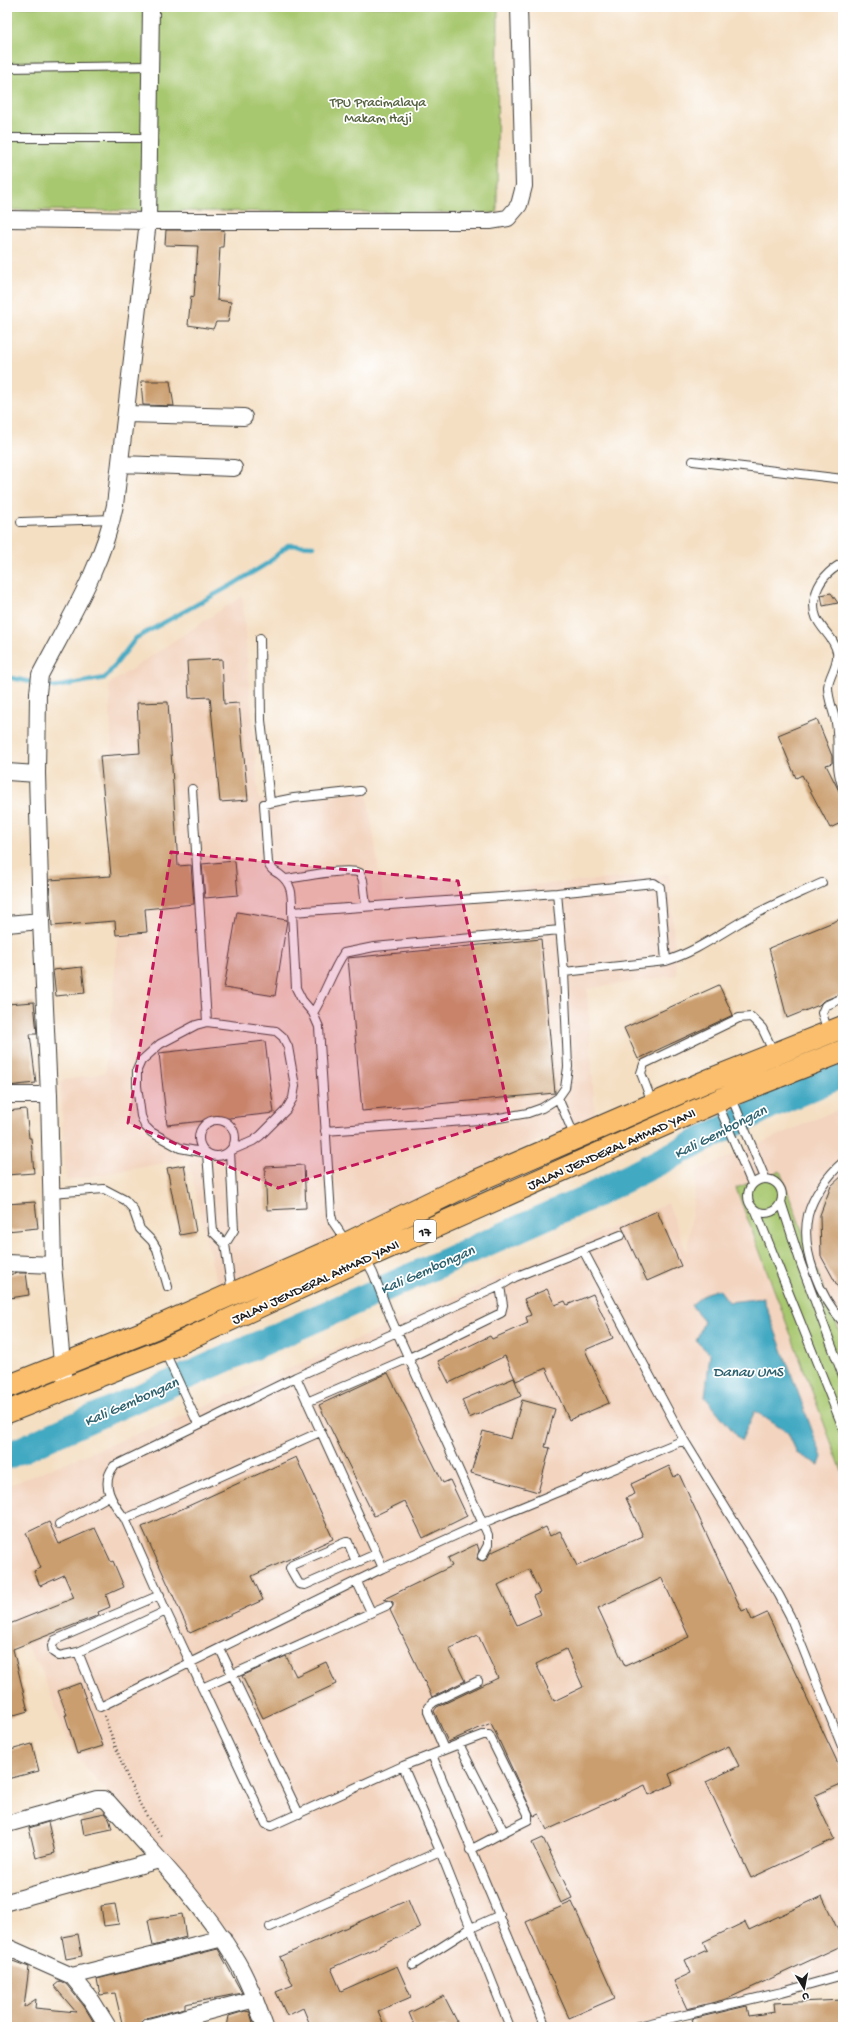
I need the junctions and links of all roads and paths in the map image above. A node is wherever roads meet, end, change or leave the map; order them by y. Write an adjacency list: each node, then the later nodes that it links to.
1 (150, 7): 3 (street)
2 (519, 7): 8 (street)
3 (150, 66): 4 (lane); 6 (street)
4 (7, 68)
5 (7, 138): 6 (lane)
6 (149, 138): 8 (street)
7 (7, 219): 8 (street)
8 (148, 221): 9 (street)
9 (126, 414): 10 (street); 12 (street)
10 (244, 417)
11 (693, 460): 14 (lane)
12 (120, 464): 13 (street); 15 (street)
13 (234, 468)
14 (843, 479)
15 (112, 519): 16 (lane); 20 (street)
16 (21, 522)
17 (843, 563): 21 (lane)
18 (260, 638): 24 (lane)
19 (7, 772): 20 (street)
20 (37, 774): 30 (street)
21 (843, 787)
22 (192, 789): 37 (lane)
23 (360, 791): 24 (lane)
24 (270, 802): 25 (lane)
25 (286, 879): 28 (lane); 29 (lane)
26 (822, 883): 33 (lane)
27 (557, 893): 28 (lane); 32 (lane); 33 (lane)
28 (366, 906): 29 (lane)
29 (292, 912): 36 (lane)
30 (41, 921): 31 (street); 43 (street)
31 (7, 924)
32 (560, 930): 34 (lane); 36 (lane)
33 (666, 961): 34 (lane)
34 (564, 972): 44 (lane)
35 (843, 998): 38 (lane)
36 (313, 1013): 46 (lane)
37 (207, 1022): 48 (lane); 49 (lane)
38 (836, 1030): 40 (highway, JALAN JENDERAL AHMAD YANI / 17)
39 (843, 1051): 41 (highway, JALAN JENDERAL AHMAD YANI / 17)
40 (774, 1054): 41 (highway, JALAN JENDERAL AHMAD YANI / 17); 45 (lane)
41 (720, 1092): 45 (highway, JALAN JENDERAL AHMAD YANI / 17); 51 (lane); 52 (lane); 56 (highway, JALAN JENDERAL AHMAD YANI / 17)
42 (7, 1095): 43 (street)
43 (49, 1095): 54 (street)
44 (558, 1098): 46 (lane); 47 (lane)
45 (653, 1105): 47 (highway, JALAN JENDERAL AHMAD YANI / 17)
46 (325, 1131): 61 (lane)
47 (576, 1138): 53 (highway, JALAN JENDERAL AHMAD YANI / 17)
48 (230, 1151): 49 (lane); 49 (lane); 59 (lane)
49 (207, 1153): 59 (lane)
50 (843, 1162): 62 (lane)
51 (765, 1178): 52 (lane); 55 (lane)
52 (752, 1184): 57 (lane)
53 (467, 1185): 56 (highway); 61 (highway, JALAN JENDERAL AHMAD YANI / 17)
54 (51, 1193): 65 (street); 67 (lane)
55 (781, 1202): 57 (lane); 64 (lane)
56 (478, 1207): 61 (highway, JALAN JENDERAL AHMAD YANI / 17)
57 (756, 1211): 81 (lane)
58 (621, 1235): 60 (lane)
59 (225, 1244): 68 (lane)
60 (583, 1250): 66 (lane); 83 (lane)
61 (359, 1255): 68 (highway, JALAN JENDERAL AHMAD YANI / 17); 70 (lane); 71 (highway, JALAN JENDERAL AHMAD YANI / 17)
62 (811, 1260): 64 (lane); 69 (lane)
63 (7, 1263): 65 (street)
64 (801, 1264): 74 (lane)
65 (53, 1265): 73 (street)
66 (500, 1286): 70 (lane); 72 (lane)
67 (168, 1287)
68 (232, 1293): 71 (highway, JALAN JENDERAL AHMAD YANI / 17)
69 (843, 1322)
70 (398, 1332): 72 (lane); 75 (lane)
71 (160, 1340): 73 (highway, JALAN JENDERAL AHMAD YANI / 17); 77 (highway, JALAN JENDERAL AHMAD YANI / 17); 80 (lane)
72 (409, 1358): 78 (lane); 86 (lane)
73 (61, 1367): 76 (highway, JALAN JENDERAL AHMAD YANI / 17); 77 (street)
74 (843, 1376)
75 (296, 1377): 78 (lane); 80 (lane)
76 (7, 1387)
77 (67, 1389): 79 (highway, JALAN JENDERAL AHMAD YANI / 17)
78 (307, 1402): 82 (lane)
79 (7, 1412)
80 (198, 1424): 84 (lane)
81 (843, 1428)
82 (320, 1432): 85 (lane); 88 (lane)
83 (684, 1440): 86 (lane); 105 (lane)
84 (109, 1496): 85 (lane); 87 (lane)
85 (125, 1519): 93 (lane)
86 (483, 1523): 89 (lane); 91 (lane)
87 (59, 1524)
88 (376, 1554): 90 (lane); 91 (lane)
89 (482, 1556)
90 (356, 1562): 90 (lane)
91 (383, 1568): 92 (lane)
92 (357, 1582): 96 (lane); 97 (lane)
93 (160, 1595): 95 (lane); 98 (lane)
94 (388, 1605): 96 (lane)
95 (166, 1611): 98 (lane); 99 (lane)
96 (371, 1612): 100 (lane)
97 (220, 1649): 99 (lane); 100 (lane)
98 (78, 1652): 99 (lane)
99 (191, 1663): 102 (lane)
100 (232, 1674): 102 (lane); 108 (lane)
101 (478, 1682): 104 (lane)
102 (202, 1688): 108 (lane)
103 (459, 1744): 104 (lane); 110 (lane); 110 (lane)
104 (444, 1749): 106 (lane)
105 (843, 1749)
106 (432, 1755): 107 (lane); 111 (lane)
107 (403, 1766): 108 (lane); 112 (lane)
108 (299, 1814)
109 (7, 1824): 113 (street)
110 (504, 1832): 111 (lane)
111 (470, 1850): 115 (lane)
112 (440, 1851): 116 (lane); 117 (lane)
113 (160, 1860): 114 (street); 118 (street)
114 (7, 1902)
115 (500, 1915): 117 (lane); 128 (lane)
116 (270, 1927)
117 (471, 1928): 120 (lane); 127 (lane)
118 (223, 1938): 122 (street); 123 (street)
119 (7, 1947): 122 (street)
120 (413, 1965)
121 (843, 1975): 129 (lane)
122 (72, 1976): 124 (street)
123 (255, 1999): 125 (street); 126 (street)
124 (108, 2027)
125 (149, 2027)
126 (265, 2027)
127 (510, 2027)
128 (546, 2027)
129 (634, 2027)

